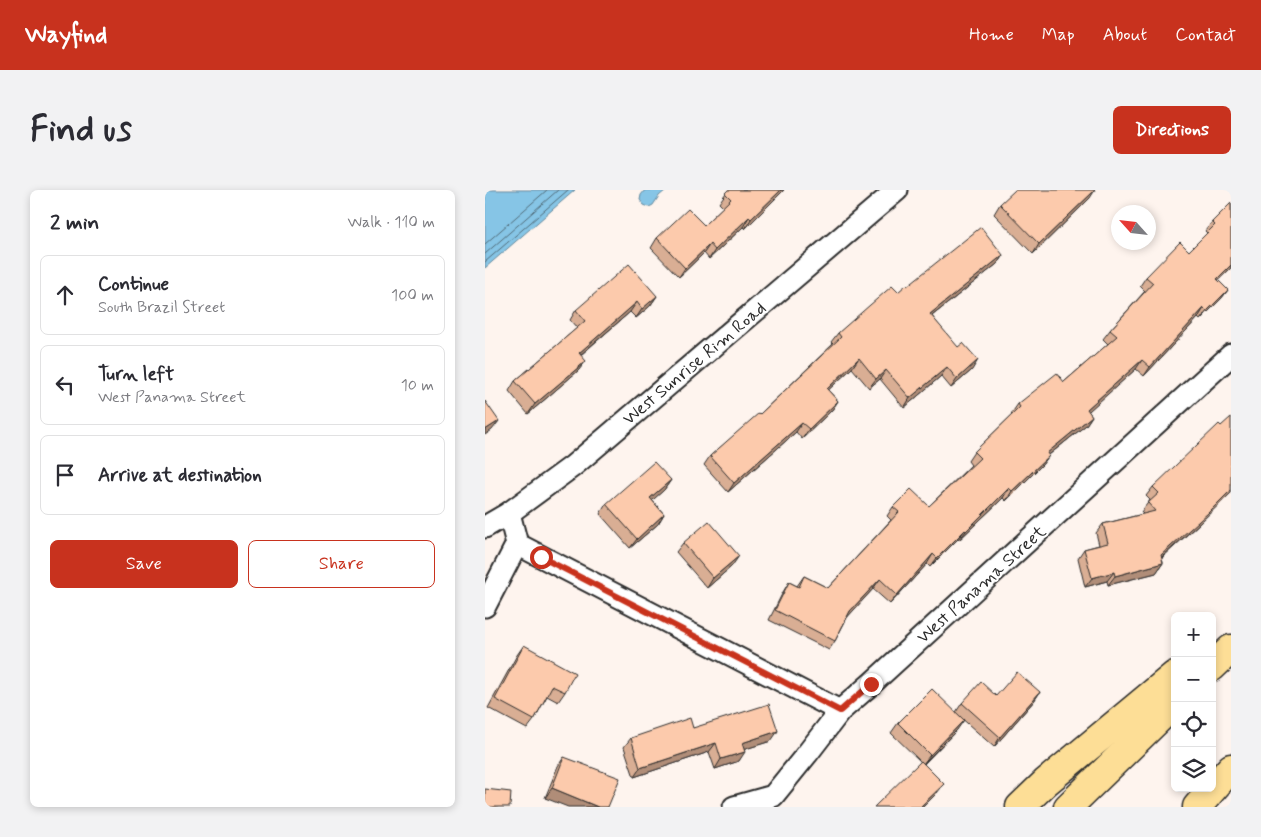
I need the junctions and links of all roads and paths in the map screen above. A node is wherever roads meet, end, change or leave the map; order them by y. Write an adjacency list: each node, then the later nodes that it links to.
1 (897, 190): 3 (street, West Sunrise Rim Road)
2 (1231, 354): 13 (street, West Panama Street)
3 (509, 513): 4 (street, West Sunrise Rim Road); 5 (street)
4 (485, 527)
5 (517, 544): 6 (street); 13 (street)
6 (485, 606)
7 (1231, 629): 8 (highway)
8 (1216, 641)
9 (1231, 649): 10 (highway)
10 (1216, 663)
11 (1171, 679): 19 (highway)
12 (1171, 707): 20 (highway)
13 (840, 711): 18 (street, West Panama Street)
14 (1231, 760): 16 (highway)
15 (1231, 768): 22 (highway)
16 (1216, 774)
17 (1198, 792): 21 (highway)
18 (734, 807)
19 (1019, 807)
20 (1068, 807)
21 (1183, 807)
22 (1197, 807)

